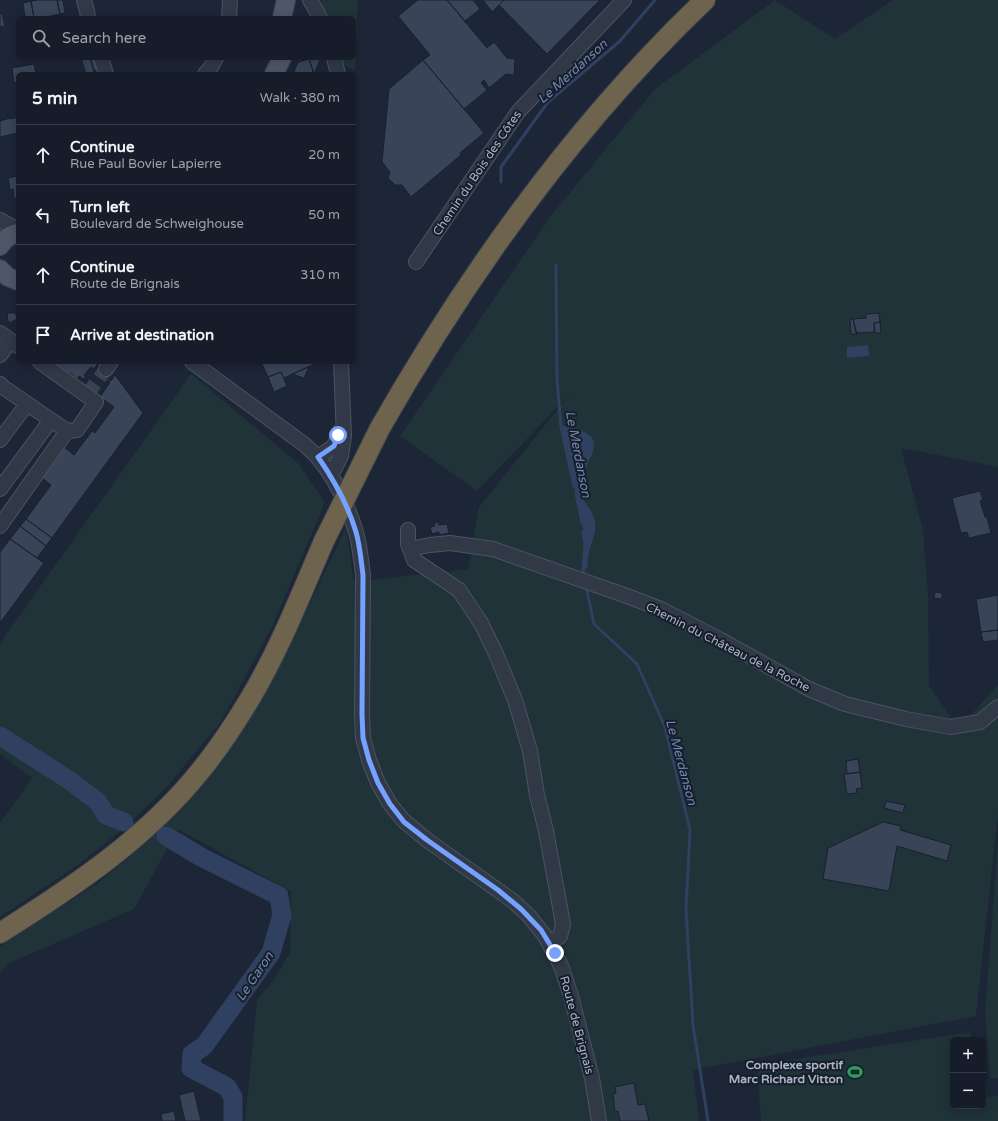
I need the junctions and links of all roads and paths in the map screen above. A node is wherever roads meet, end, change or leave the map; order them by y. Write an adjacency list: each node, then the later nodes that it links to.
1 (84, 0): 8 (street)
2 (230, 0): 9 (street)
3 (286, 0): 10 (main road)
4 (295, 0): 11 (main road)
5 (310, 0): 12 (street)
6 (624, 0): 25 (street, Chemin du Bois des Côtes)
7 (705, 0): 45 (highway, bridge)
8 (88, 16)
9 (228, 16)
10 (282, 16)
11 (292, 16)
12 (319, 16)
13 (102, 60): 17 (street)
14 (215, 60): 18 (street)
15 (269, 60): 19 (main road)
16 (281, 60): 20 (main road)
17 (105, 72)
18 (207, 72)
19 (264, 72)
20 (275, 72)
21 (0, 220): 22 (street)
22 (16, 229)
23 (16, 234): 24 (main road)
24 (1, 241)
25 (416, 262)
26 (0, 333): 27 (street)
27 (15, 344): 28 (street)
28 (0, 355)
29 (43, 364): 36 (street)
30 (195, 364): 38 (street, Route de Brignais)
31 (341, 364): 34 (street)
32 (0, 384): 33 (street)
33 (27, 404): 35 (street); 37 (street)
34 (344, 415): 38 (street); 39 (street)
35 (51, 420): 36 (street); 40 (street)
36 (68, 432): 41 (street)
37 (0, 440)
38 (318, 457): 39 (street, Route de Brignais)
39 (331, 476): 46 (street, Route de Brignais)
40 (0, 489)
41 (0, 526)
42 (408, 530): 43 (street)
43 (410, 549): 44 (street, Chemin du Château de la Roche); 46 (street)
44 (998, 707)
45 (0, 933)
46 (550, 944): 47 (street, Route de Brignais)
47 (600, 1121)

